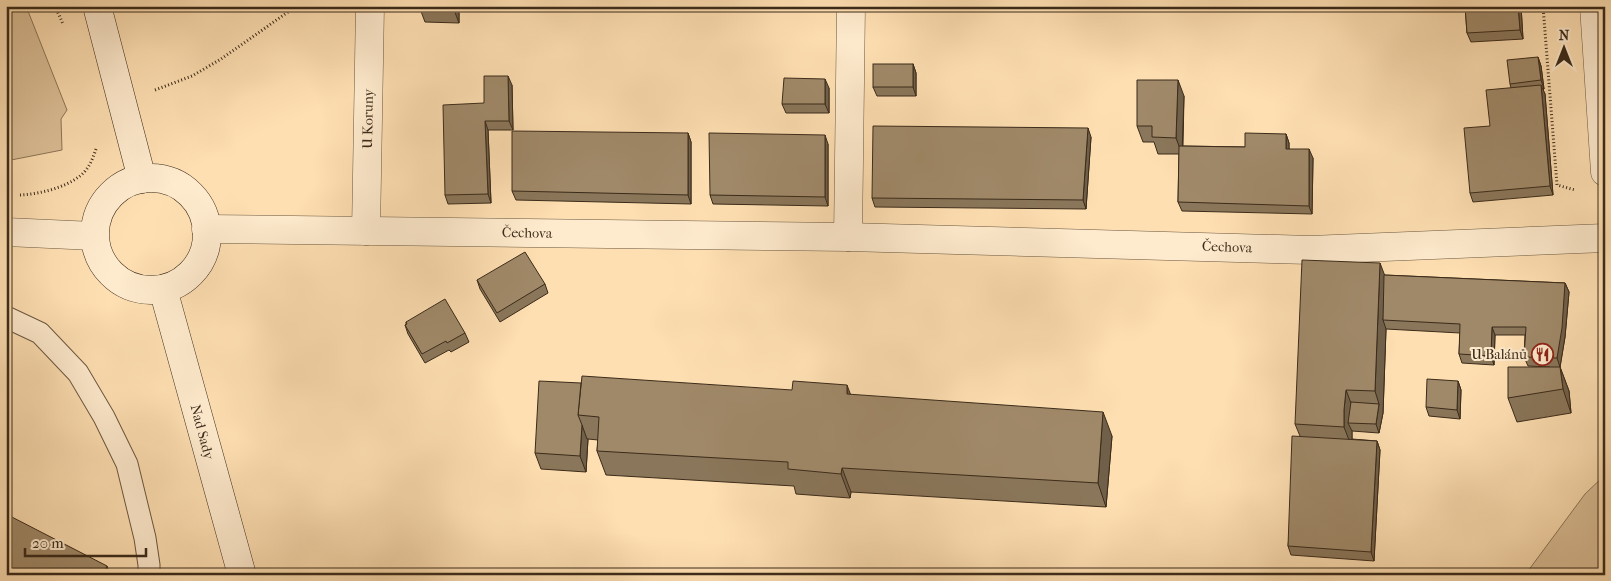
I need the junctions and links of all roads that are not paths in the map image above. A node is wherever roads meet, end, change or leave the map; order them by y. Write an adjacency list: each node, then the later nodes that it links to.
1 (97, 6): 6 (street)
2 (370, 6): 8 (street, U Koruny)
3 (851, 6): 11 (street)
4 (1594, 6): 5 (street)
5 (1605, 172)
6 (142, 179): 7 (street); 10 (street)
7 (206, 229): 8 (street, Čechova); 13 (street)
8 (366, 231): 11 (street, Čechova)
9 (6, 232): 10 (street)
10 (94, 236): 13 (street)
11 (848, 237): 12 (street, Čechova)
12 (1605, 238)
13 (163, 289): 16 (street, Nad Sady)
14 (6, 317): 15 (lane)
15 (149, 575)
16 (242, 575)

